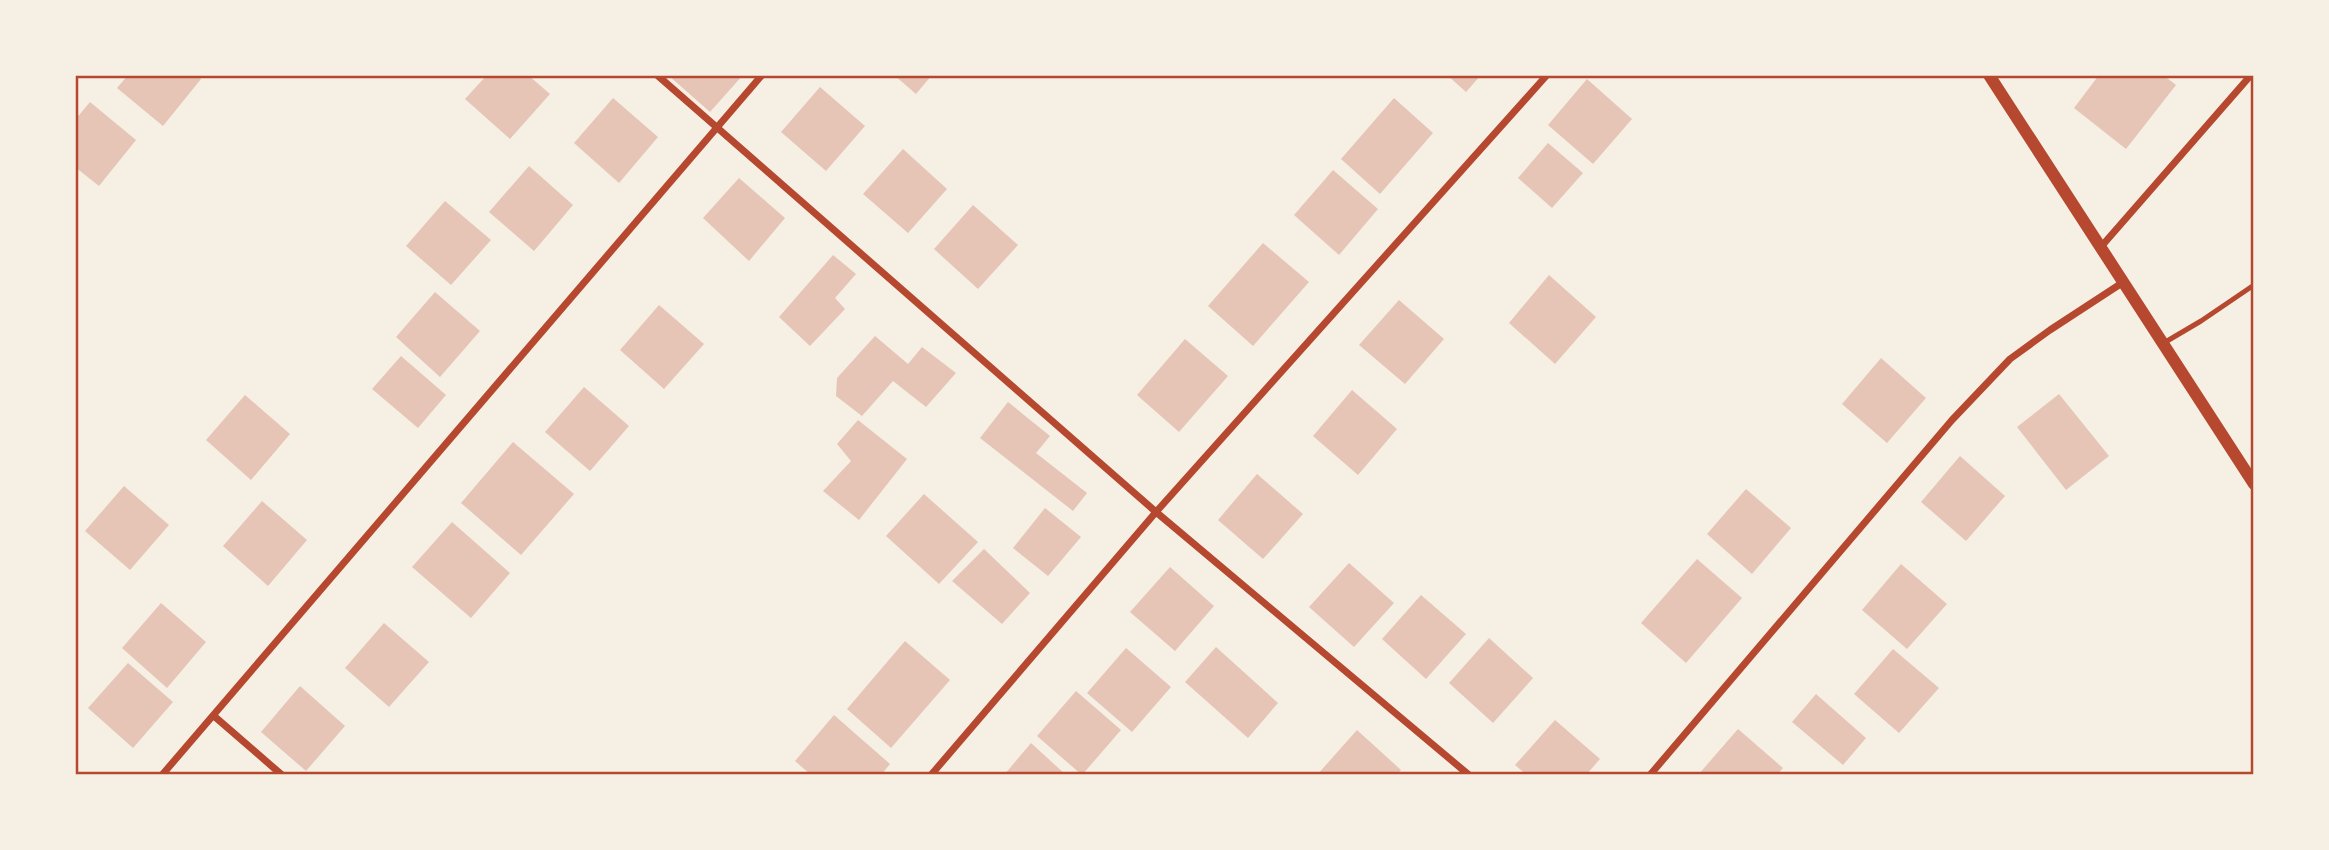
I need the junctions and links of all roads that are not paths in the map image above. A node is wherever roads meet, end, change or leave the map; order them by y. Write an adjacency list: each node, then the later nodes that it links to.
1 (657, 75): 6 (street)
2 (762, 75): 6 (street)
3 (1547, 75): 12 (street)
4 (1989, 75): 7 (street)
5 (2251, 75): 7 (street)
6 (715, 127): 12 (street); 13 (street)
7 (2100, 248): 8 (street)
8 (2122, 283): 10 (street); 18 (street)
9 (2254, 285): 10 (lane)
10 (2162, 344): 11 (street)
11 (2254, 484)
12 (1156, 512): 16 (street); 17 (street)
13 (214, 716): 14 (street); 15 (street)
14 (162, 775)
15 (282, 775)
16 (931, 775)
17 (1469, 775)
18 (1650, 775)

